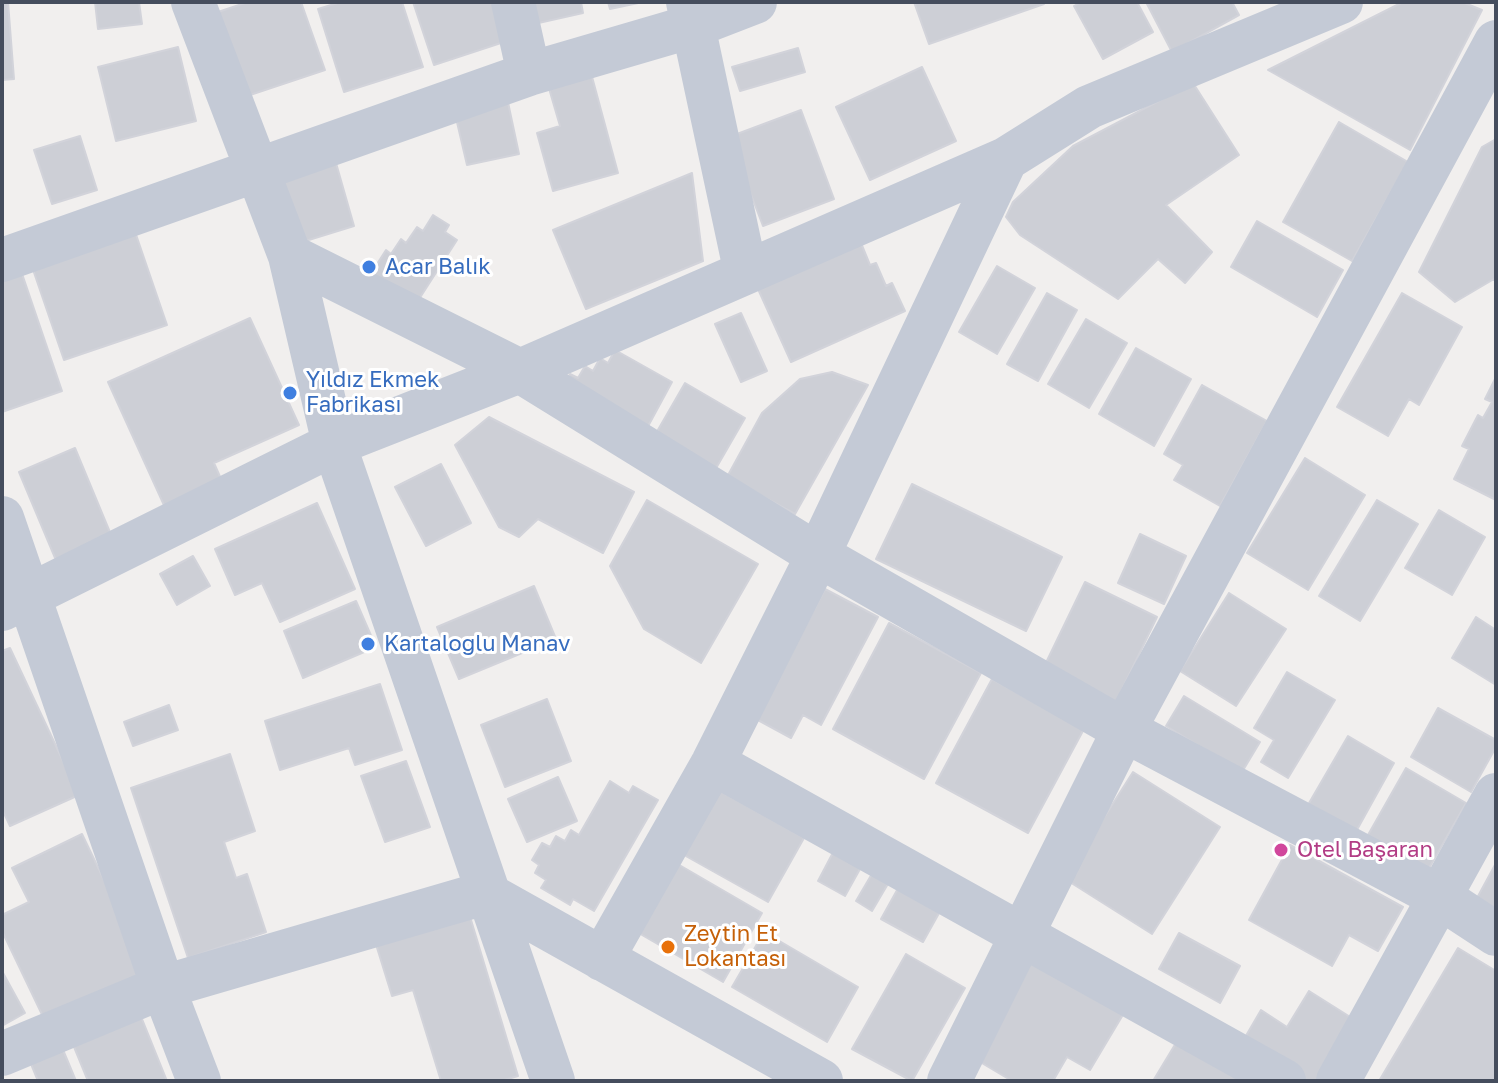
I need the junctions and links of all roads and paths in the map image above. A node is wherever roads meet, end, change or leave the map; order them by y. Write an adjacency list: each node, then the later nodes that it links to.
1 (193, 2): 9 (street)
2 (513, 2): 7 (street)
3 (755, 2): 5 (street)
4 (1341, 2): 8 (street)
5 (691, 14): 7 (street); 12 (street)
6 (1496, 42): 18 (street)
7 (529, 74): 9 (street)
8 (1006, 159): 12 (street); 16 (street)
9 (257, 171): 10 (street); 11 (street)
10 (290, 256): 13 (street); 14 (street)
11 (2, 260)
12 (745, 269): 13 (street)
13 (520, 371): 14 (street); 16 (street)
14 (334, 444): 17 (street); 21 (street)
15 (2, 518): 17 (street)
16 (818, 555): 18 (street); 19 (street)
17 (16, 602): 26 (street)
18 (1124, 730): 22 (street); 24 (street)
19 (713, 763): 24 (street); 25 (street)
20 (1496, 795): 22 (street)
21 (485, 893): 25 (street); 26 (street); 29 (street)
22 (1438, 896): 23 (street); 33 (street)
23 (1496, 934)
24 (1021, 935): 31 (street); 32 (street)
25 (602, 959): 30 (street)
26 (163, 987): 27 (street); 28 (street)
27 (2, 1054)
28 (199, 1081)
29 (553, 1081)
30 (821, 1081)
31 (949, 1081)
32 (1284, 1081)
33 (1338, 1081)

